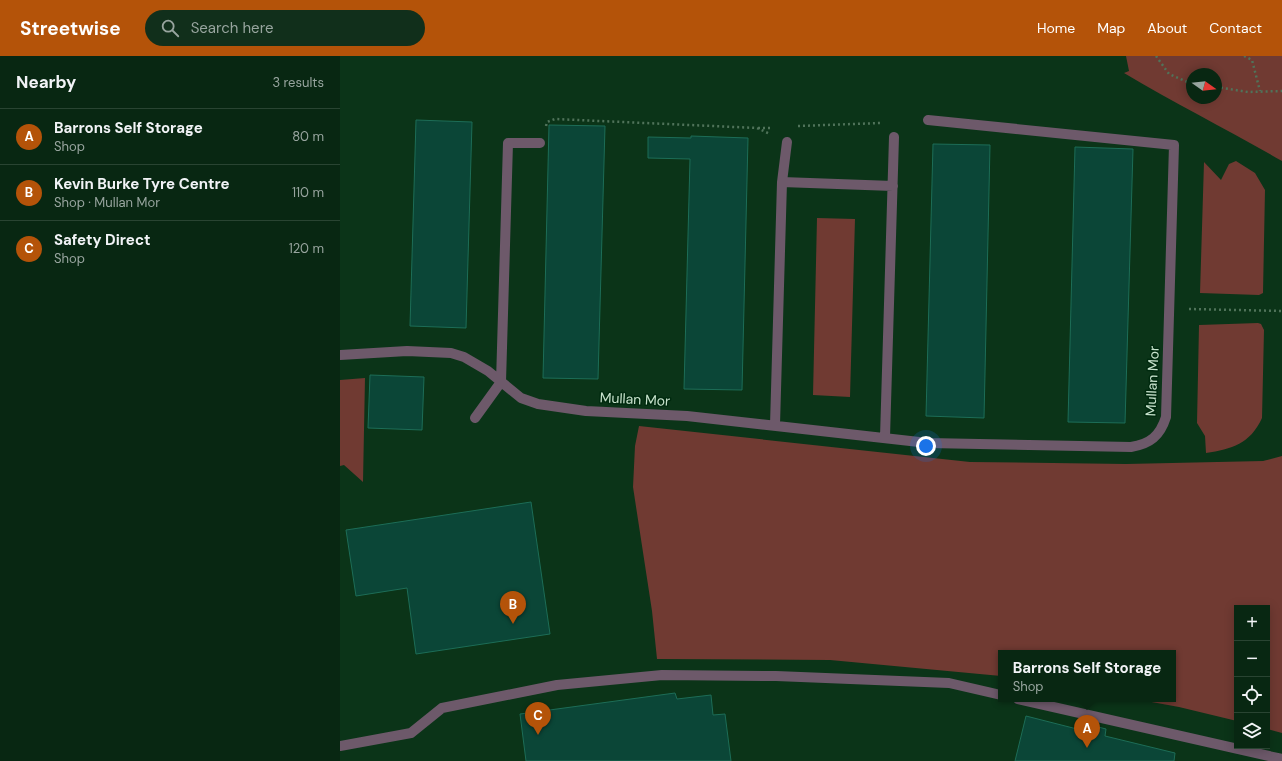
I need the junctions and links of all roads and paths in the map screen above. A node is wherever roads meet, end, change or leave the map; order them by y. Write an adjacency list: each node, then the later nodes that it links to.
1 (1156, 56): 3 (path)
2 (1244, 56): 5 (path)
3 (1186, 81)
4 (1222, 89): 5 (path)
5 (1260, 91): 6 (path)
6 (1282, 91)
7 (928, 120): 23 (street, Mullan Mor)
8 (887, 122): 10 (path)
9 (780, 127): 11 (path)
10 (795, 127)
11 (757, 128): 13 (path); 14 (path)
12 (894, 137): 16 (street)
13 (787, 142): 15 (street)
14 (540, 143): 20 (street)
15 (782, 182): 16 (street); 22 (street)
16 (893, 186): 23 (street)
17 (1209, 309): 18 (path)
18 (1282, 311)
19 (340, 355): 20 (street, Mullan Mor)
20 (501, 382): 21 (street); 22 (street, Mullan Mor)
21 (475, 418)
22 (774, 425): 23 (street, Mullan Mor)
23 (885, 437)
24 (998, 694): 26 (street)
25 (1031, 702): 27 (street)
26 (340, 746)
27 (1282, 759)

